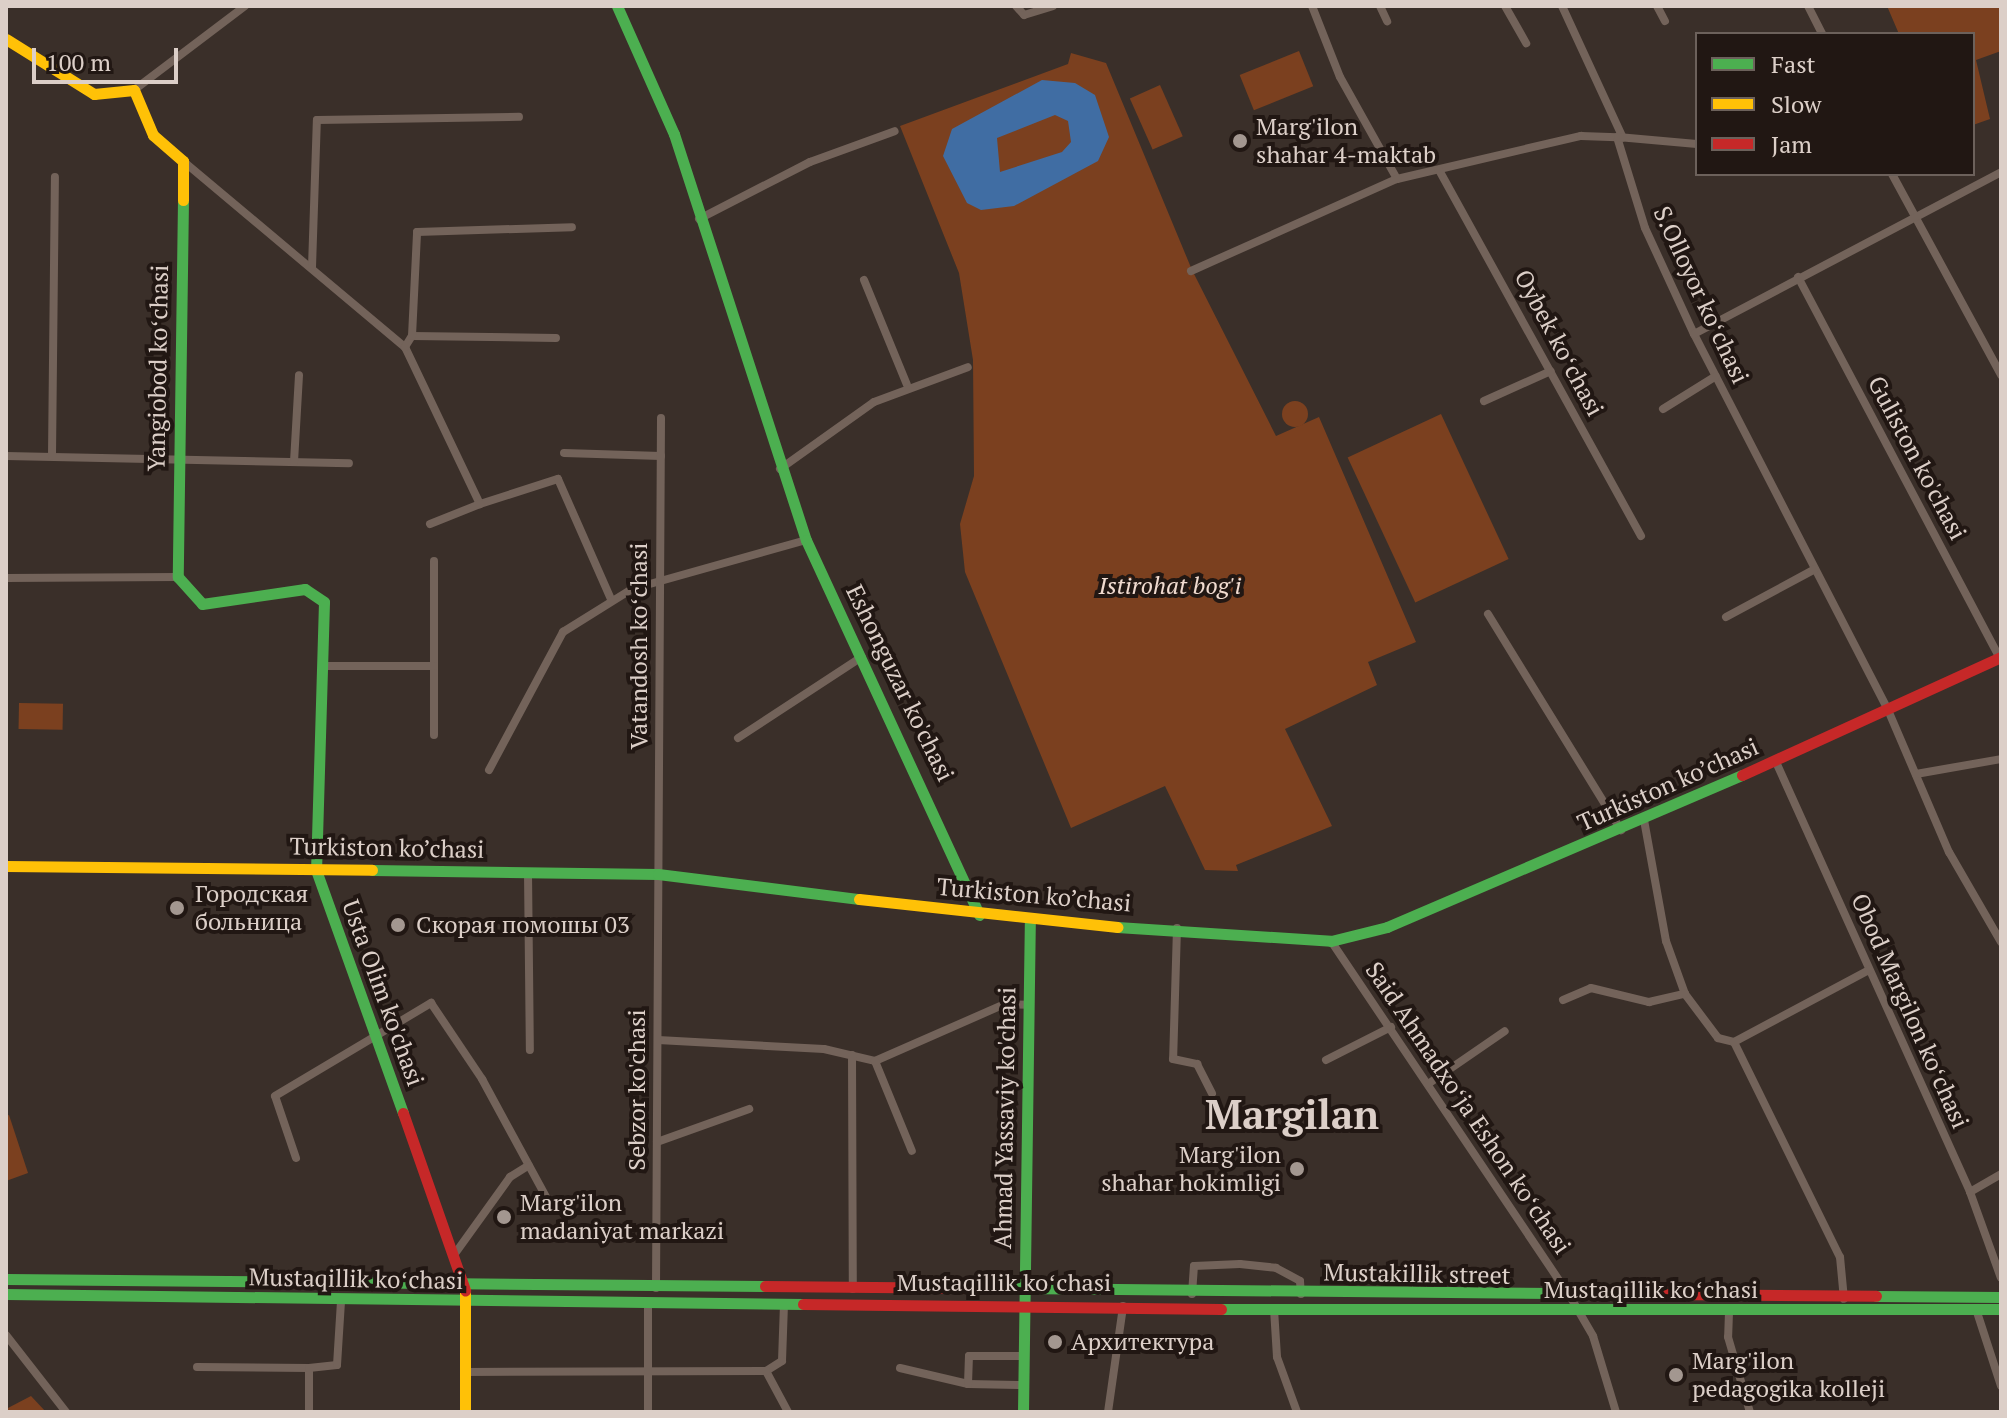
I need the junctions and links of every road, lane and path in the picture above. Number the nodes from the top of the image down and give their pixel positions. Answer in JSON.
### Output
{"nodes":[{"id":1,"x":245,"y":6,"type":"edge"},
{"id":2,"x":617,"y":6,"type":"edge"},
{"id":3,"x":1016,"y":6,"type":"edge"},
{"id":4,"x":1053,"y":6,"type":"edge"},
{"id":5,"x":1312,"y":6,"type":"edge"},
{"id":6,"x":1380,"y":6,"type":"edge"},
{"id":7,"x":1505,"y":6,"type":"edge"},
{"id":8,"x":1562,"y":6,"type":"edge"},
{"id":9,"x":1657,"y":6,"type":"edge"},
{"id":10,"x":1808,"y":6,"type":"edge"},
{"id":11,"x":1387,"y":21,"type":"dead end"},
{"id":12,"x":1665,"y":21,"type":"dead end"},
{"id":13,"x":1821,"y":32,"type":"edge"},
{"id":14,"x":6,"y":39,"type":"edge"},
{"id":15,"x":1526,"y":43,"type":"dead end"},
{"id":16,"x":134,"y":90,"type":"junction"},
{"id":17,"x":519,"y":117,"type":"dead end"},
{"id":18,"x":895,"y":131,"type":"dead end"},
{"id":19,"x":1620,"y":138,"type":"junction"},
{"id":20,"x":1695,"y":144,"type":"edge"},
{"id":21,"x":183,"y":161,"type":"junction"},
{"id":22,"x":1439,"y":170,"type":"junction"},
{"id":23,"x":2001,"y":172,"type":"edge"},
{"id":24,"x":1893,"y":176,"type":"edge"},
{"id":25,"x":55,"y":177,"type":"dead end"},
{"id":26,"x":1397,"y":179,"type":"junction"},
{"id":27,"x":1914,"y":214,"type":"junction"},
{"id":28,"x":698,"y":219,"type":"junction"},
{"id":29,"x":572,"y":227,"type":"dead end"},
{"id":30,"x":312,"y":267,"type":"junction"},
{"id":31,"x":1191,"y":271,"type":"dead end"},
{"id":32,"x":1798,"y":277,"type":"junction"},
{"id":33,"x":864,"y":280,"type":"dead end"},
{"id":34,"x":1694,"y":334,"type":"junction"},
{"id":35,"x":412,"y":336,"type":"junction"},
{"id":36,"x":556,"y":338,"type":"dead end"},
{"id":37,"x":405,"y":347,"type":"junction"},
{"id":38,"x":968,"y":367,"type":"dead end"},
{"id":39,"x":1551,"y":371,"type":"junction"},
{"id":40,"x":299,"y":375,"type":"dead end"},
{"id":41,"x":2001,"y":375,"type":"edge"},
{"id":42,"x":1716,"y":376,"type":"junction"},
{"id":43,"x":907,"y":385,"type":"junction"},
{"id":44,"x":1484,"y":401,"type":"dead end"},
{"id":45,"x":1663,"y":409,"type":"dead end"},
{"id":46,"x":661,"y":418,"type":"dead end"},
{"id":47,"x":564,"y":453,"type":"dead end"},
{"id":48,"x":6,"y":456,"type":"edge"},
{"id":49,"x":52,"y":456,"type":"junction"},
{"id":50,"x":661,"y":456,"type":"junction"},
{"id":51,"x":178,"y":459,"type":"junction"},
{"id":52,"x":294,"y":462,"type":"junction"},
{"id":53,"x":349,"y":463,"type":"dead end"},
{"id":54,"x":780,"y":469,"type":"junction"},
{"id":55,"x":480,"y":504,"type":"junction"},
{"id":56,"x":430,"y":524,"type":"dead end"},
{"id":57,"x":1641,"y":536,"type":"dead end"},
{"id":58,"x":806,"y":540,"type":"junction"},
{"id":59,"x":434,"y":561,"type":"dead end"},
{"id":60,"x":1815,"y":569,"type":"junction"},
{"id":61,"x":178,"y":577,"type":"junction"},
{"id":62,"x":6,"y":578,"type":"edge"},
{"id":63,"x":660,"y":586,"type":"junction"},
{"id":64,"x":611,"y":599,"type":"junction"},
{"id":65,"x":1488,"y":614,"type":"dead end"},
{"id":66,"x":1726,"y":617,"type":"dead end"},
{"id":67,"x":863,"y":656,"type":"junction"},
{"id":68,"x":2000,"y":658,"type":"edge"},
{"id":69,"x":323,"y":666,"type":"junction"},
{"id":70,"x":434,"y":666,"type":"junction"},
{"id":71,"x":1888,"y":710,"type":"junction"},
{"id":72,"x":434,"y":735,"type":"dead end"},
{"id":73,"x":738,"y":738,"type":"dead end"},
{"id":74,"x":2001,"y":759,"type":"edge"},
{"id":75,"x":1776,"y":762,"type":"junction"},
{"id":76,"x":489,"y":770,"type":"dead end"},
{"id":77,"x":1916,"y":774,"type":"junction"},
{"id":78,"x":1644,"y":820,"type":"junction"},
{"id":79,"x":1621,"y":830,"type":"junction"},
{"id":80,"x":6,"y":866,"type":"edge"},
{"id":81,"x":316,"y":870,"type":"junction"},
{"id":82,"x":528,"y":872,"type":"junction"},
{"id":83,"x":658,"y":874,"type":"junction"},
{"id":84,"x":658,"y":892,"type":"joint"},
{"id":85,"x":979,"y":915,"type":"junction"},
{"id":86,"x":1030,"y":921,"type":"junction"},
{"id":87,"x":1177,"y":927,"type":"junction"},
{"id":88,"x":1331,"y":941,"type":"junction"},
{"id":89,"x":2001,"y":942,"type":"edge"},
{"id":90,"x":1869,"y":970,"type":"junction"},
{"id":91,"x":1685,"y":994,"type":"junction"},
{"id":92,"x":1563,"y":1000,"type":"dead end"},
{"id":93,"x":1029,"y":1005,"type":"junction"},
{"id":94,"x":1391,"y":1027,"type":"junction"},
{"id":95,"x":1505,"y":1031,"type":"dead end"},
{"id":96,"x":375,"y":1035,"type":"junction"},
{"id":97,"x":658,"y":1040,"type":"junction"},
{"id":98,"x":1734,"y":1042,"type":"junction"},
{"id":99,"x":530,"y":1050,"type":"dead end"},
{"id":100,"x":852,"y":1055,"type":"junction"},
{"id":101,"x":1326,"y":1060,"type":"dead end"},
{"id":102,"x":875,"y":1061,"type":"junction"},
{"id":103,"x":1428,"y":1084,"type":"junction"},
{"id":104,"x":1212,"y":1093,"type":"dead end"},
{"id":105,"x":749,"y":1109,"type":"dead end"},
{"id":106,"x":657,"y":1142,"type":"junction"},
{"id":107,"x":912,"y":1151,"type":"dead end"},
{"id":108,"x":296,"y":1158,"type":"dead end"},
{"id":109,"x":529,"y":1165,"type":"junction"},
{"id":110,"x":2001,"y":1174,"type":"edge"},
{"id":111,"x":1970,"y":1192,"type":"junction"},
{"id":112,"x":552,"y":1208,"type":"dead end"},
{"id":113,"x":454,"y":1255,"type":"junction"},
{"id":114,"x":2001,"y":1278,"type":"edge"},
{"id":115,"x":6,"y":1279,"type":"edge"},
{"id":116,"x":465,"y":1286,"type":"junction"},
{"id":117,"x":656,"y":1288,"type":"junction"},
{"id":118,"x":853,"y":1289,"type":"junction"},
{"id":119,"x":1025,"y":1290,"type":"junction"},
{"id":120,"x":6,"y":1294,"type":"edge"},
{"id":121,"x":1192,"y":1294,"type":"junction"},
{"id":122,"x":1301,"y":1295,"type":"junction"},
{"id":123,"x":2001,"y":1297,"type":"edge"},
{"id":124,"x":1571,"y":1298,"type":"junction"},
{"id":125,"x":1844,"y":1300,"type":"junction"},
{"id":126,"x":341,"y":1302,"type":"junction"},
{"id":127,"x":466,"y":1303,"type":"junction"},
{"id":128,"x":648,"y":1303,"type":"junction"},
{"id":129,"x":784,"y":1304,"type":"junction"},
{"id":130,"x":1024,"y":1305,"type":"junction"},
{"id":131,"x":1123,"y":1306,"type":"junction"},
{"id":132,"x":1274,"y":1308,"type":"junction"},
{"id":133,"x":1976,"y":1309,"type":"junction"},
{"id":134,"x":2001,"y":1309,"type":"edge"},
{"id":135,"x":1729,"y":1312,"type":"junction"},
{"id":136,"x":1580,"y":1314,"type":"junction"},
{"id":137,"x":6,"y":1335,"type":"edge"},
{"id":138,"x":1024,"y":1356,"type":"junction"},
{"id":139,"x":197,"y":1367,"type":"dead end"},
{"id":140,"x":309,"y":1368,"type":"junction"},
{"id":141,"x":900,"y":1368,"type":"dead end"},
{"id":142,"x":766,"y":1371,"type":"junction"},
{"id":143,"x":465,"y":1372,"type":"junction"},
{"id":144,"x":649,"y":1373,"type":"junction"},
{"id":145,"x":968,"y":1384,"type":"junction"},
{"id":146,"x":1023,"y":1385,"type":"junction"},
{"id":147,"x":2001,"y":1386,"type":"edge"},
{"id":148,"x":66,"y":1412,"type":"edge"},
{"id":149,"x":309,"y":1412,"type":"edge"},
{"id":150,"x":465,"y":1412,"type":"edge"},
{"id":151,"x":648,"y":1412,"type":"edge"},
{"id":152,"x":788,"y":1412,"type":"edge"},
{"id":153,"x":1023,"y":1412,"type":"edge"},
{"id":154,"x":1108,"y":1412,"type":"edge"},
{"id":155,"x":1297,"y":1412,"type":"edge"},
{"id":156,"x":1616,"y":1412,"type":"edge"},
{"id":157,"x":1750,"y":1412,"type":"edge"}],
"edges":[{"from":1,"to":16,"type":"street"},
{"from":2,"to":28,"type":"main road","name":"Eshonguzar ko'chasi"},
{"from":3,"to":4,"type":"street"},
{"from":5,"to":26,"type":"street"},
{"from":6,"to":11,"type":"street"},
{"from":7,"to":15,"type":"street"},
{"from":8,"to":19,"type":"street","name":"S.Olloyor koʻchasi"},
{"from":9,"to":12,"type":"street"},
{"from":10,"to":13,"type":"street"},
{"from":14,"to":16,"type":"main road"},
{"from":16,"to":21,"type":"main road"},
{"from":17,"to":30,"type":"street"},
{"from":18,"to":28,"type":"street"},
{"from":19,"to":20,"type":"street"},
{"from":19,"to":22,"type":"street"},
{"from":19,"to":34,"type":"street","name":"S.Olloyor koʻchasi"},
{"from":21,"to":30,"type":"street"},
{"from":21,"to":51,"type":"main road","name":"Yangiobod koʻchasi"},
{"from":22,"to":26,"type":"street"},
{"from":22,"to":39,"type":"street","name":"Oybek koʻchasi"},
{"from":23,"to":27,"type":"street"},
{"from":24,"to":27,"type":"street"},
{"from":25,"to":49,"type":"street"},
{"from":26,"to":31,"type":"street"},
{"from":27,"to":32,"type":"street"},
{"from":27,"to":41,"type":"street"},
{"from":28,"to":54,"type":"main road","name":"Eshonguzar ko'chasi"},
{"from":29,"to":35,"type":"street"},
{"from":30,"to":37,"type":"street"},
{"from":32,"to":34,"type":"street"},
{"from":32,"to":68,"type":"street","name":"Guliston ko'chasi"},
{"from":33,"to":43,"type":"street"},
{"from":34,"to":42,"type":"street","name":"S.Olloyor koʻchasi"},
{"from":35,"to":36,"type":"street"},
{"from":35,"to":37,"type":"street"},
{"from":37,"to":55,"type":"street"},
{"from":38,"to":43,"type":"street"},
{"from":39,"to":44,"type":"street"},
{"from":39,"to":57,"type":"street","name":"Oybek koʻchasi"},
{"from":40,"to":52,"type":"street"},
{"from":42,"to":45,"type":"street"},
{"from":42,"to":60,"type":"street","name":"S.Olloyor koʻchasi"},
{"from":43,"to":54,"type":"street"},
{"from":46,"to":50,"type":"street","name":"Vatandosh koʻchasi"},
{"from":47,"to":50,"type":"street"},
{"from":48,"to":49,"type":"street"},
{"from":49,"to":51,"type":"street"},
{"from":50,"to":63,"type":"street","name":"Vatandosh koʻchasi"},
{"from":51,"to":52,"type":"street"},
{"from":51,"to":61,"type":"main road","name":"Yangiobod koʻchasi"},
{"from":52,"to":53,"type":"street"},
{"from":54,"to":58,"type":"main road","name":"Eshonguzar ko'chasi"},
{"from":55,"to":56,"type":"street"},
{"from":55,"to":64,"type":"street"},
{"from":58,"to":63,"type":"street"},
{"from":58,"to":67,"type":"main road","name":"Eshonguzar ko'chasi"},
{"from":59,"to":70,"type":"street"},
{"from":60,"to":66,"type":"street"},
{"from":60,"to":71,"type":"street","name":"S.Olloyor koʻchasi"},
{"from":61,"to":62,"type":"street"},
{"from":61,"to":69,"type":"main road","name":"Usta Olim ko'chasi"},
{"from":63,"to":64,"type":"street"},
{"from":63,"to":83,"type":"street","name":"Vatandosh koʻchasi"},
{"from":64,"to":76,"type":"street"},
{"from":65,"to":79,"type":"street"},
{"from":67,"to":73,"type":"street"},
{"from":67,"to":85,"type":"main road","name":"Eshonguzar ko'chasi"},
{"from":68,"to":71,"type":"main road","name":"Turkiston ko’chasi"},
{"from":69,"to":70,"type":"street"},
{"from":69,"to":81,"type":"main road","name":"Usta Olim ko'chasi"},
{"from":70,"to":72,"type":"street"},
{"from":71,"to":75,"type":"main road","name":"Turkiston ko’chasi"},
{"from":71,"to":77,"type":"street","name":"S.Olloyor koʻchasi"},
{"from":74,"to":77,"type":"street"},
{"from":75,"to":78,"type":"main road","name":"Turkiston ko’chasi"},
{"from":75,"to":90,"type":"street","name":"Obod Margilon koʻchasi"},
{"from":77,"to":89,"type":"street","name":"S.Olloyor koʻchasi"},
{"from":78,"to":79,"type":"main road","name":"Turkiston ko’chasi"},
{"from":78,"to":91,"type":"street"},
{"from":79,"to":88,"type":"main road","name":"Turkiston ko’chasi"},
{"from":80,"to":81,"type":"main road","name":"Turkiston ko’chasi"},
{"from":81,"to":82,"type":"main road","name":"Turkiston ko’chasi"},
{"from":81,"to":96,"type":"main road","name":"Usta Olim ko'chasi"},
{"from":82,"to":83,"type":"main road","name":"Turkiston ko’chasi"},
{"from":82,"to":99,"type":"street"},
{"from":83,"to":84,"type":"street","name":"Vatandosh koʻchasi"},
{"from":83,"to":85,"type":"main road","name":"Turkiston ko’chasi"},
{"from":84,"to":97,"type":"street","name":"Sebzor ko'chasi"},
{"from":85,"to":86,"type":"main road","name":"Turkiston ko’chasi"},
{"from":86,"to":87,"type":"main road","name":"Turkiston ko’chasi"},
{"from":86,"to":93,"type":"main road","name":"Ahmad Yassaviy ko'chasi"},
{"from":87,"to":88,"type":"main road","name":"Turkiston ko’chasi"},
{"from":87,"to":104,"type":"street"},
{"from":88,"to":94,"type":"street","name":"Said Ahmadxoʻja Eshon koʻchasi"},
{"from":90,"to":98,"type":"street"},
{"from":90,"to":111,"type":"street","name":"Obod Margilon koʻchasi"},
{"from":91,"to":92,"type":"street"},
{"from":91,"to":98,"type":"street"},
{"from":93,"to":102,"type":"street"},
{"from":93,"to":119,"type":"main road","name":"Ahmad Yassaviy ko'chasi"},
{"from":94,"to":101,"type":"street"},
{"from":94,"to":103,"type":"street","name":"Said Ahmadxoʻja Eshon koʻchasi"},
{"from":95,"to":103,"type":"street"},
{"from":96,"to":108,"type":"street"},
{"from":96,"to":109,"type":"street"},
{"from":96,"to":113,"type":"main road","name":"Usta Olim ko'chasi"},
{"from":97,"to":100,"type":"street"},
{"from":97,"to":106,"type":"street","name":"Sebzor ko'chasi"},
{"from":98,"to":125,"type":"street"},
{"from":100,"to":102,"type":"street"},
{"from":100,"to":118,"type":"street"},
{"from":102,"to":107,"type":"street"},
{"from":103,"to":124,"type":"street","name":"Said Ahmadxoʻja Eshon koʻchasi"},
{"from":105,"to":106,"type":"street"},
{"from":106,"to":117,"type":"street","name":"Sebzor ko'chasi"},
{"from":109,"to":112,"type":"street"},
{"from":109,"to":113,"type":"street"},
{"from":110,"to":111,"type":"street"},
{"from":111,"to":114,"type":"street","name":"Obod Margilon koʻchasi"},
{"from":113,"to":116,"type":"main road","name":"Usta Olim ko'chasi"},
{"from":115,"to":116,"type":"main road"},
{"from":116,"to":117,"type":"main road","name":"Mustaqillik koʻchasi"},
{"from":116,"to":127,"type":"main road","name":"Usta Olim ko'chasi"},
{"from":117,"to":118,"type":"main road","name":"Mustaqillik koʻchasi"},
{"from":118,"to":119,"type":"main road","name":"Mustaqillik koʻchasi"},
{"from":119,"to":121,"type":"main road","name":"Mustakillik street"},
{"from":119,"to":130,"type":"main road","name":"Ahmad Yassaviy ko'chasi"},
{"from":120,"to":126,"type":"main road","name":"Mustaqillik koʻchasi"},
{"from":121,"to":122,"type":"main road","name":"Mustakillik street"},
{"from":121,"to":122,"type":"street"},
{"from":122,"to":124,"type":"main road","name":"Mustakillik street"},
{"from":123,"to":125,"type":"main road","name":"Mustakillik street"},
{"from":124,"to":125,"type":"main road","name":"Mustakillik street"},
{"from":124,"to":136,"type":"street","name":"Said Ahmadxoʻja Eshon koʻchasi"},
{"from":126,"to":127,"type":"main road","name":"Mustaqillik koʻchasi"},
{"from":126,"to":140,"type":"street"},
{"from":127,"to":128,"type":"main road","name":"Mustaqillik koʻchasi"},
{"from":127,"to":143,"type":"main road","name":"Usta Olim ko'chasi"},
{"from":128,"to":129,"type":"main road","name":"Mustaqillik koʻchasi"},
{"from":128,"to":144,"type":"street"},
{"from":129,"to":130,"type":"main road","name":"Mustaqillik koʻchasi"},
{"from":129,"to":142,"type":"street"},
{"from":130,"to":131,"type":"main road","name":"Mustaqillik koʻchasi"},
{"from":130,"to":138,"type":"main road","name":"Ahmad Yassaviy ko'chasi"},
{"from":131,"to":132,"type":"main road","name":"Mustaqillik koʻchasi"},
{"from":131,"to":154,"type":"street"},
{"from":132,"to":136,"type":"main road","name":"Mustaqillik koʻchasi"},
{"from":132,"to":155,"type":"street"},
{"from":133,"to":134,"type":"main road","name":"Mustaqillik koʻchasi"},
{"from":133,"to":135,"type":"main road","name":"Mustaqillik koʻchasi"},
{"from":133,"to":147,"type":"street"},
{"from":135,"to":136,"type":"main road","name":"Mustaqillik koʻchasi"},
{"from":135,"to":157,"type":"street"},
{"from":136,"to":156,"type":"street","name":"Said Ahmadxoʻja Eshon koʻchasi"},
{"from":137,"to":148,"type":"street"},
{"from":138,"to":145,"type":"street"},
{"from":138,"to":146,"type":"main road","name":"Ahmad Yassaviy ko'chasi"},
{"from":139,"to":140,"type":"street"},
{"from":140,"to":149,"type":"street"},
{"from":141,"to":145,"type":"street"},
{"from":142,"to":144,"type":"street"},
{"from":142,"to":152,"type":"street"},
{"from":143,"to":144,"type":"street"},
{"from":143,"to":150,"type":"main road","name":"Usta Olim ko'chasi"},
{"from":144,"to":151,"type":"street"},
{"from":145,"to":146,"type":"street"},
{"from":146,"to":153,"type":"main road","name":"Ahmad Yassaviy ko'chasi"}]}
